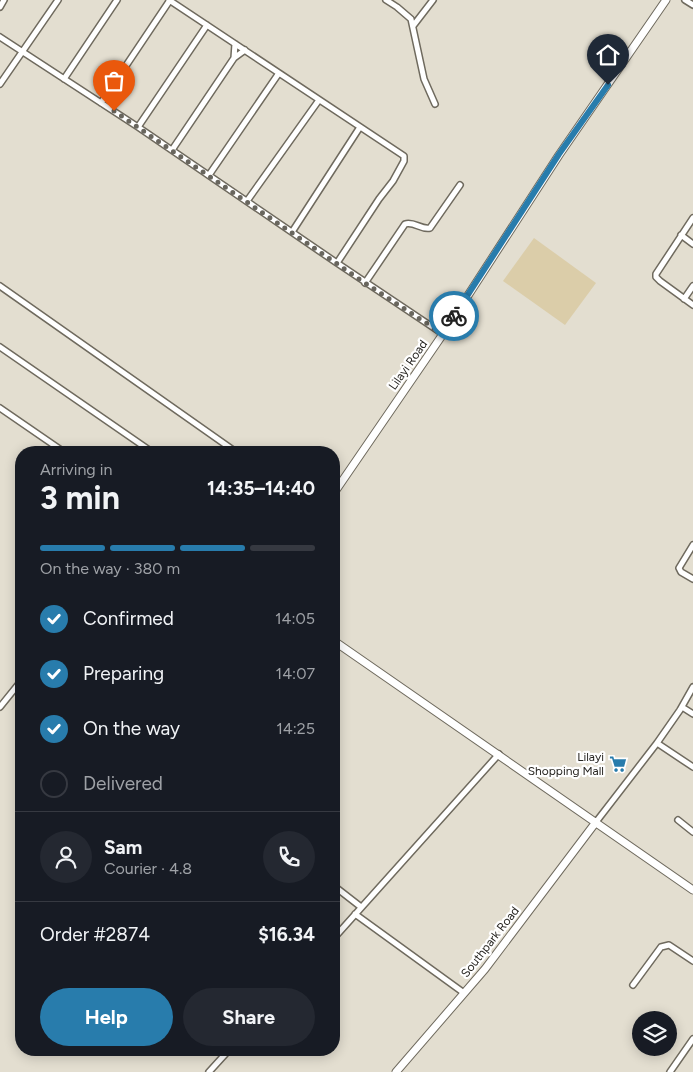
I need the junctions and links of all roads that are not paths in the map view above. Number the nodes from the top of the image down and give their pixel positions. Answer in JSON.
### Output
{"nodes":[{"id":1,"x":4,"y":0,"type":"edge"},
{"id":2,"x":58,"y":0,"type":"edge"},
{"id":3,"x":117,"y":0,"type":"edge"},
{"id":4,"x":170,"y":0,"type":"edge"},
{"id":5,"x":386,"y":0,"type":"edge"},
{"id":6,"x":433,"y":0,"type":"edge"},
{"id":7,"x":666,"y":0,"type":"edge"},
{"id":8,"x":686,"y":0,"type":"edge"},
{"id":9,"x":693,"y":5,"type":"edge"},
{"id":10,"x":0,"y":6,"type":"edge"},
{"id":11,"x":207,"y":25,"type":"junction"},
{"id":12,"x":413,"y":26,"type":"junction"},
{"id":13,"x":0,"y":37,"type":"edge"},
{"id":14,"x":235,"y":44,"type":"junction"},
{"id":15,"x":245,"y":50,"type":"junction"},
{"id":16,"x":23,"y":52,"type":"junction"},
{"id":17,"x":234,"y":58,"type":"junction"},
{"id":18,"x":280,"y":73,"type":"junction"},
{"id":19,"x":64,"y":79,"type":"junction"},
{"id":20,"x":0,"y":84,"type":"edge"},
{"id":21,"x":319,"y":100,"type":"junction"},
{"id":22,"x":101,"y":103,"type":"junction"},
{"id":23,"x":435,"y":104,"type":"dead end"},
{"id":24,"x":138,"y":128,"type":"junction"},
{"id":25,"x":360,"y":128,"type":"junction"},
{"id":26,"x":172,"y":150,"type":"junction"},
{"id":27,"x":208,"y":175,"type":"junction"},
{"id":28,"x":460,"y":185,"type":"dead end"},
{"id":29,"x":248,"y":201,"type":"junction"},
{"id":30,"x":693,"y":218,"type":"edge"},
{"id":31,"x":292,"y":232,"type":"junction"},
{"id":32,"x":681,"y":235,"type":"junction"},
{"id":33,"x":693,"y":244,"type":"edge"},
{"id":34,"x":337,"y":263,"type":"junction"},
{"id":35,"x":365,"y":283,"type":"junction"},
{"id":36,"x":0,"y":286,"type":"edge"},
{"id":37,"x":693,"y":286,"type":"edge"},
{"id":38,"x":684,"y":299,"type":"junction"},
{"id":39,"x":693,"y":305,"type":"edge"},
{"id":40,"x":443,"y":334,"type":"junction"},
{"id":41,"x":0,"y":347,"type":"edge"},
{"id":42,"x":0,"y":408,"type":"edge"},
{"id":43,"x":55,"y":446,"type":"edge"},
{"id":44,"x":143,"y":446,"type":"edge"},
{"id":45,"x":227,"y":446,"type":"edge"},
{"id":46,"x":340,"y":484,"type":"edge"},
{"id":47,"x":693,"y":545,"type":"edge"},
{"id":48,"x":693,"y":579,"type":"edge"},
{"id":49,"x":340,"y":645,"type":"edge"},
{"id":50,"x":15,"y":688,"type":"edge"},
{"id":51,"x":693,"y":688,"type":"edge"},
{"id":52,"x":0,"y":707,"type":"edge"},
{"id":53,"x":682,"y":707,"type":"junction"},
{"id":54,"x":693,"y":714,"type":"edge"},
{"id":55,"x":657,"y":743,"type":"junction"},
{"id":56,"x":499,"y":754,"type":"junction"},
{"id":57,"x":693,"y":767,"type":"edge"},
{"id":58,"x":678,"y":820,"type":"dead end"},
{"id":59,"x":596,"y":822,"type":"junction"},
{"id":60,"x":693,"y":832,"type":"edge"},
{"id":61,"x":693,"y":890,"type":"edge"},
{"id":62,"x":340,"y":891,"type":"edge"},
{"id":63,"x":361,"y":908,"type":"junction"},
{"id":64,"x":355,"y":914,"type":"junction"},
{"id":65,"x":340,"y":931,"type":"edge"},
{"id":66,"x":693,"y":960,"type":"edge"},
{"id":67,"x":633,"y":984,"type":"dead end"},
{"id":68,"x":464,"y":993,"type":"junction"},
{"id":69,"x":693,"y":1039,"type":"edge"},
{"id":70,"x":224,"y":1056,"type":"edge"},
{"id":71,"x":209,"y":1072,"type":"edge"},
{"id":72,"x":396,"y":1072,"type":"edge"},
{"id":73,"x":670,"y":1072,"type":"edge"}],
"edges":[{"from":1,"to":10,"type":"street"},
{"from":2,"to":16,"type":"street"},
{"from":3,"to":19,"type":"street"},
{"from":4,"to":11,"type":"street"},
{"from":4,"to":22,"type":"street"},
{"from":5,"to":12,"type":"street"},
{"from":6,"to":12,"type":"street"},
{"from":7,"to":40,"type":"street","name":"Lilayi Road"},
{"from":8,"to":9,"type":"street"},
{"from":11,"to":14,"type":"street"},
{"from":11,"to":24,"type":"street"},
{"from":12,"to":23,"type":"street"},
{"from":13,"to":16,"type":"street"},
{"from":14,"to":15,"type":"street"},
{"from":14,"to":17,"type":"street"},
{"from":15,"to":17,"type":"street"},
{"from":15,"to":18,"type":"street"},
{"from":16,"to":19,"type":"street"},
{"from":16,"to":20,"type":"street"},
{"from":17,"to":26,"type":"street"},
{"from":18,"to":21,"type":"street"},
{"from":18,"to":27,"type":"street"},
{"from":19,"to":22,"type":"street"},
{"from":21,"to":25,"type":"street"},
{"from":21,"to":29,"type":"street"},
{"from":22,"to":24,"type":"street"},
{"from":24,"to":26,"type":"street"},
{"from":25,"to":31,"type":"street"},
{"from":25,"to":34,"type":"street"},
{"from":26,"to":27,"type":"street"},
{"from":27,"to":29,"type":"street"},
{"from":28,"to":35,"type":"street"},
{"from":29,"to":31,"type":"street"},
{"from":30,"to":32,"type":"street"},
{"from":31,"to":34,"type":"street"},
{"from":32,"to":33,"type":"street"},
{"from":32,"to":38,"type":"street"},
{"from":34,"to":35,"type":"street"},
{"from":35,"to":40,"type":"street"},
{"from":36,"to":45,"type":"street"},
{"from":37,"to":38,"type":"street"},
{"from":38,"to":39,"type":"street"},
{"from":40,"to":46,"type":"street","name":"Lilayi Road"},
{"from":41,"to":44,"type":"street"},
{"from":42,"to":43,"type":"street"},
{"from":47,"to":48,"type":"street"},
{"from":49,"to":56,"type":"street"},
{"from":50,"to":52,"type":"street"},
{"from":51,"to":53,"type":"street"},
{"from":53,"to":54,"type":"street"},
{"from":53,"to":55,"type":"street"},
{"from":55,"to":57,"type":"street"},
{"from":55,"to":59,"type":"street"},
{"from":56,"to":59,"type":"street"},
{"from":56,"to":63,"type":"street"},
{"from":58,"to":60,"type":"street"},
{"from":59,"to":61,"type":"street"},
{"from":59,"to":68,"type":"street","name":"Southpark Road"},
{"from":62,"to":63,"type":"street"},
{"from":63,"to":64,"type":"street"},
{"from":64,"to":65,"type":"street"},
{"from":64,"to":68,"type":"street"},
{"from":66,"to":67,"type":"street"},
{"from":68,"to":72,"type":"street","name":"Southpark Road"},
{"from":69,"to":73,"type":"street"},
{"from":70,"to":71,"type":"street"}]}
